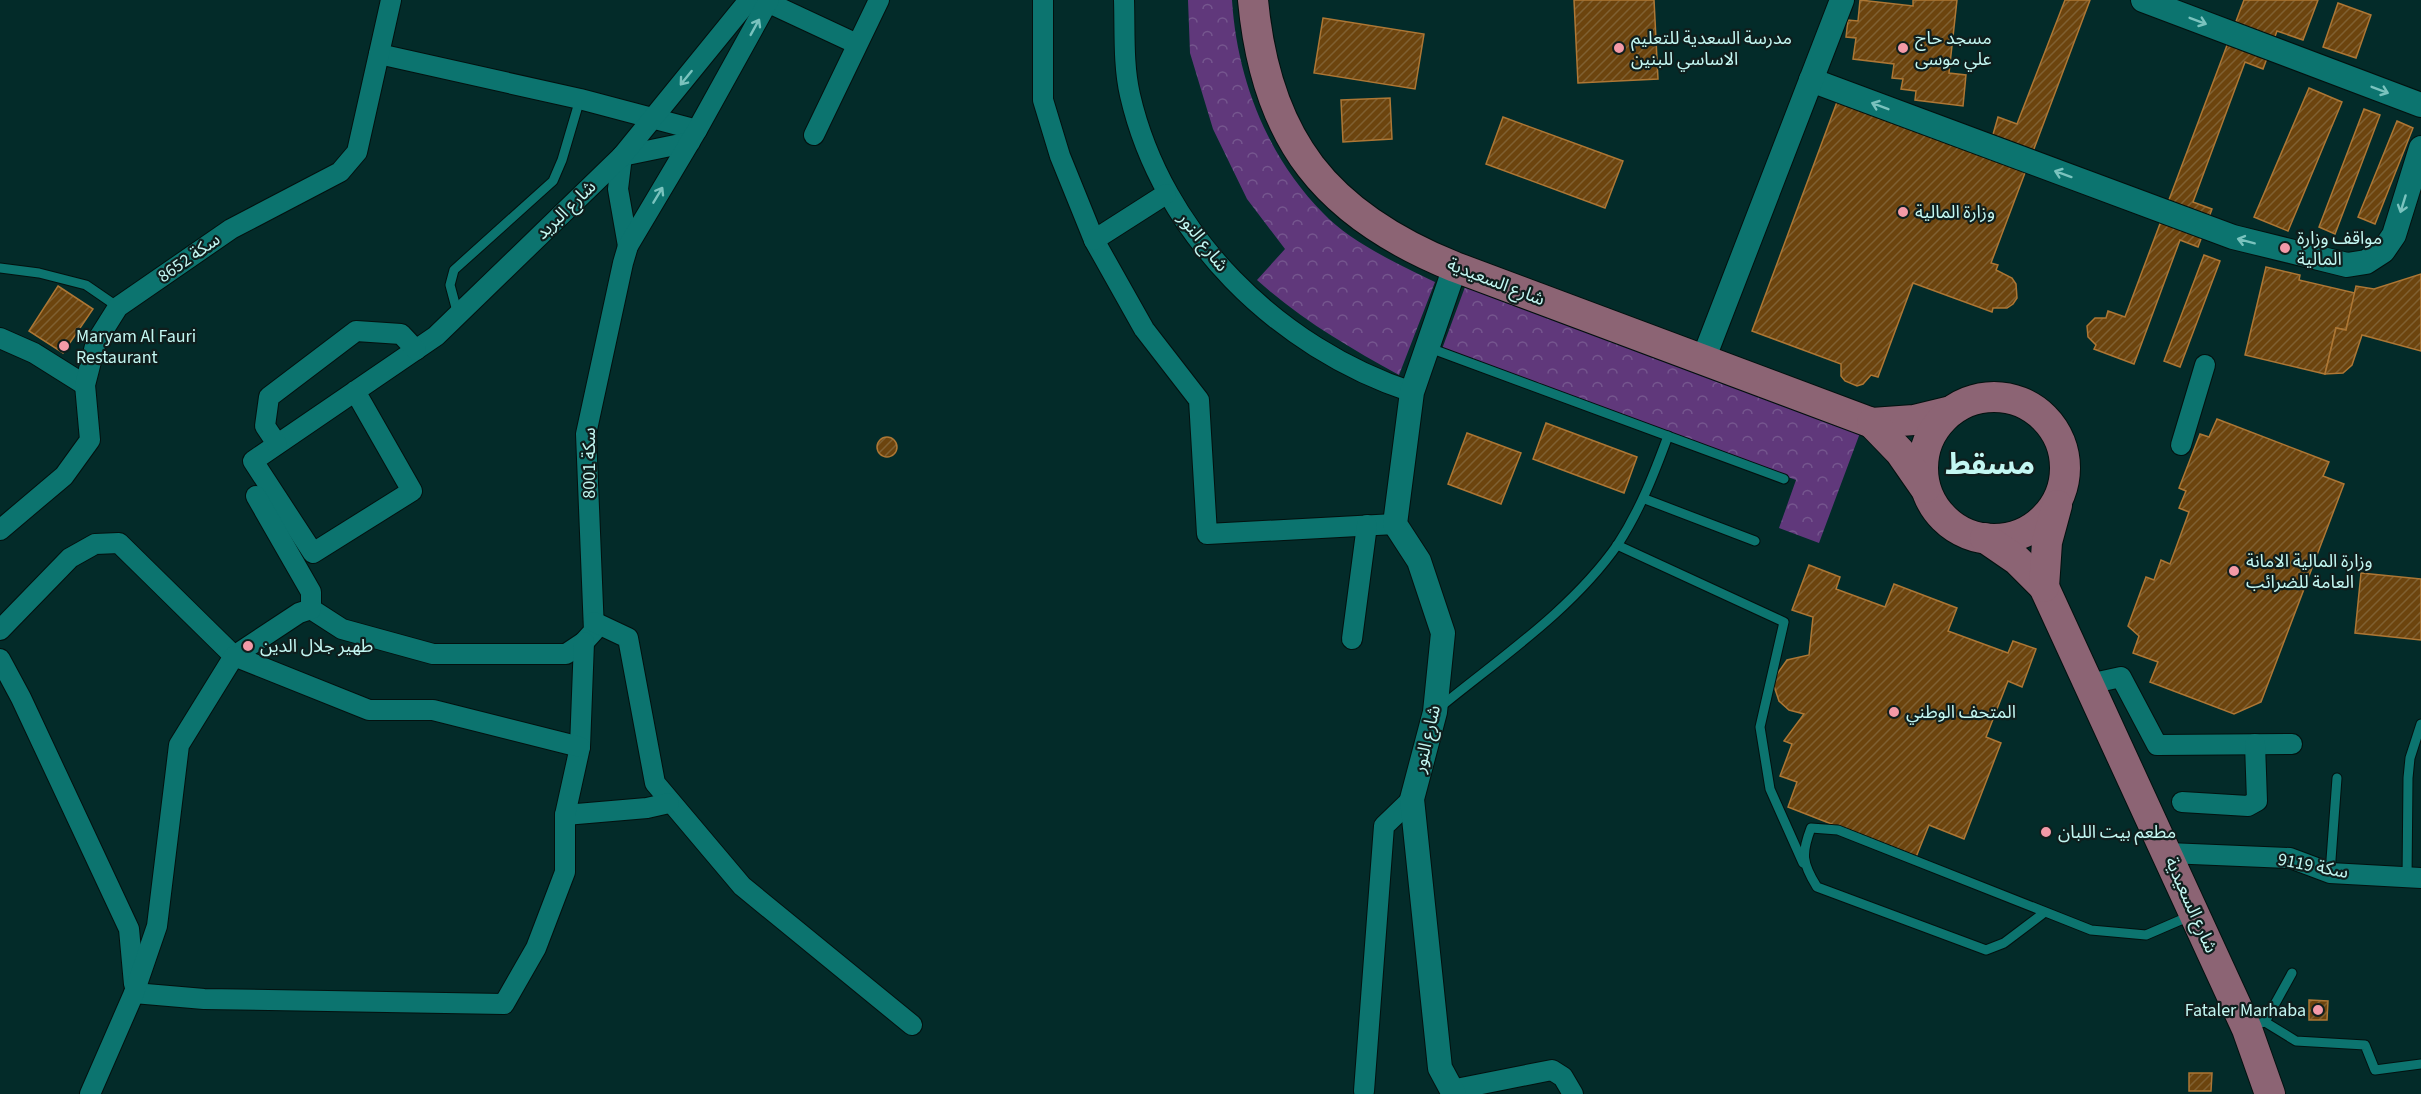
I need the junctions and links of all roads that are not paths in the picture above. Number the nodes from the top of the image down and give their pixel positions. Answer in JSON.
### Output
{"nodes":[{"id":1,"x":391,"y":0,"type":"edge"},
{"id":2,"x":749,"y":0,"type":"edge"},
{"id":3,"x":879,"y":0,"type":"edge"},
{"id":4,"x":1043,"y":0,"type":"edge"},
{"id":5,"x":1124,"y":0,"type":"edge"},
{"id":6,"x":1253,"y":0,"type":"edge"},
{"id":7,"x":1842,"y":0,"type":"edge"},
{"id":8,"x":2143,"y":0,"type":"edge"},
{"id":9,"x":769,"y":2,"type":"edge"},
{"id":10,"x":857,"y":44,"type":"junction"},
{"id":11,"x":379,"y":54,"type":"junction"},
{"id":12,"x":1811,"y":80,"type":"junction"},
{"id":13,"x":580,"y":99,"type":"junction"},
{"id":14,"x":2421,"y":105,"type":"edge"},
{"id":15,"x":654,"y":119,"type":"junction"},
{"id":16,"x":814,"y":135,"type":"dead end"},
{"id":17,"x":693,"y":136,"type":"junction"},
{"id":18,"x":2421,"y":148,"type":"edge"},
{"id":19,"x":622,"y":156,"type":"junction"},
{"id":20,"x":1166,"y":194,"type":"junction"},
{"id":21,"x":1094,"y":240,"type":"junction"},
{"id":22,"x":628,"y":246,"type":"junction"},
{"id":23,"x":1455,"y":267,"type":"junction"},
{"id":24,"x":0,"y":268,"type":"edge"},
{"id":25,"x":118,"y":307,"type":"junction"},
{"id":26,"x":458,"y":315,"type":"junction"},
{"id":27,"x":0,"y":338,"type":"edge"},
{"id":28,"x":1428,"y":347,"type":"junction"},
{"id":29,"x":416,"y":350,"type":"junction"},
{"id":30,"x":1703,"y":360,"type":"junction"},
{"id":31,"x":2205,"y":365,"type":"dead end"},
{"id":32,"x":85,"y":385,"type":"junction"},
{"id":33,"x":355,"y":391,"type":"junction"},
{"id":34,"x":1412,"y":392,"type":"junction"},
{"id":35,"x":1951,"y":411,"type":"junction"},
{"id":36,"x":1872,"y":423,"type":"junction"},
{"id":37,"x":1668,"y":436,"type":"junction"},
{"id":38,"x":277,"y":444,"type":"junction"},
{"id":39,"x":2181,"y":445,"type":"dead end"},
{"id":40,"x":1784,"y":479,"type":"dead end"},
{"id":41,"x":1925,"y":489,"type":"junction"},
{"id":42,"x":2061,"y":492,"type":"junction"},
{"id":43,"x":256,"y":496,"type":"dead end"},
{"id":44,"x":1645,"y":499,"type":"junction"},
{"id":45,"x":1395,"y":524,"type":"junction"},
{"id":46,"x":1367,"y":525,"type":"junction"},
{"id":47,"x":0,"y":530,"type":"edge"},
{"id":48,"x":1985,"y":538,"type":"junction"},
{"id":49,"x":1755,"y":541,"type":"dead end"},
{"id":50,"x":1617,"y":545,"type":"junction"},
{"id":51,"x":2044,"y":587,"type":"junction"},
{"id":52,"x":311,"y":609,"type":"junction"},
{"id":53,"x":594,"y":622,"type":"junction"},
{"id":54,"x":0,"y":630,"type":"edge"},
{"id":55,"x":1352,"y":639,"type":"dead end"},
{"id":56,"x":584,"y":642,"type":"junction"},
{"id":57,"x":234,"y":656,"type":"junction"},
{"id":58,"x":0,"y":659,"type":"edge"},
{"id":59,"x":2089,"y":684,"type":"junction"},
{"id":60,"x":1435,"y":712,"type":"junction"},
{"id":61,"x":2421,"y":724,"type":"edge"},
{"id":62,"x":2255,"y":744,"type":"junction"},
{"id":63,"x":2292,"y":744,"type":"dead end"},
{"id":64,"x":580,"y":747,"type":"junction"},
{"id":65,"x":2337,"y":778,"type":"dead end"},
{"id":66,"x":1413,"y":799,"type":"junction"},
{"id":67,"x":669,"y":802,"type":"junction"},
{"id":68,"x":2182,"y":802,"type":"dead end"},
{"id":69,"x":565,"y":815,"type":"junction"},
{"id":70,"x":2168,"y":854,"type":"junction"},
{"id":71,"x":1805,"y":868,"type":"junction"},
{"id":72,"x":2330,"y":873,"type":"junction"},
{"id":73,"x":2414,"y":878,"type":"edge"},
{"id":74,"x":2045,"y":912,"type":"junction"},
{"id":75,"x":2195,"y":914,"type":"junction"},
{"id":76,"x":2292,"y":973,"type":"dead end"},
{"id":77,"x":134,"y":993,"type":"junction"},
{"id":78,"x":912,"y":1025,"type":"dead end"},
{"id":79,"x":2256,"y":1025,"type":"junction"},
{"id":80,"x":2421,"y":1064,"type":"edge"},
{"id":81,"x":1364,"y":1091,"type":"dead end"},
{"id":82,"x":1452,"y":1092,"type":"edge"},
{"id":83,"x":90,"y":1094,"type":"edge"},
{"id":84,"x":1573,"y":1094,"type":"edge"},
{"id":85,"x":2270,"y":1094,"type":"edge"}],
"edges":[{"from":1,"to":11,"type":"street","name":"سكة 8652"},
{"from":2,"to":15,"type":"street","name":"شارع البريد","one_way":true},
{"from":3,"to":10,"type":"street"},
{"from":4,"to":21,"type":"street"},
{"from":5,"to":20,"type":"street","name":"شارع النور"},
{"from":6,"to":23,"type":"main road","name":"شارع السعيدية"},
{"from":7,"to":12,"type":"street"},
{"from":8,"to":14,"type":"street","one_way":true},
{"from":9,"to":10,"type":"street"},
{"from":17,"to":9,"type":"street","name":"سكة 8001","one_way":true},
{"from":10,"to":16,"type":"street"},
{"from":11,"to":13,"type":"street"},
{"from":11,"to":25,"type":"street","name":"سكة 8652"},
{"from":18,"to":12,"type":"street","one_way":true},
{"from":12,"to":30,"type":"street"},
{"from":13,"to":15,"type":"street"},
{"from":13,"to":26,"type":"lane"},
{"from":15,"to":17,"type":"street"},
{"from":15,"to":19,"type":"street","name":"شارع البريد"},
{"from":17,"to":19,"type":"street"},
{"from":22,"to":17,"type":"street","name":"سكة 8001","one_way":true},
{"from":19,"to":22,"type":"street"},
{"from":19,"to":26,"type":"street","name":"شارع البريد"},
{"from":20,"to":21,"type":"street"},
{"from":20,"to":34,"type":"street","name":"شارع النور"},
{"from":21,"to":46,"type":"street"},
{"from":22,"to":53,"type":"street","name":"سكة 8001"},
{"from":23,"to":28,"type":"street"},
{"from":23,"to":30,"type":"main road","name":"شارع السعيدية"},
{"from":24,"to":25,"type":"lane"},
{"from":25,"to":32,"type":"street","name":"سكة 8652"},
{"from":26,"to":29,"type":"street","name":"شارع البريد"},
{"from":27,"to":32,"type":"street"},
{"from":28,"to":34,"type":"street"},
{"from":28,"to":37,"type":"lane"},
{"from":29,"to":33,"type":"street","name":"شارع البريد"},
{"from":29,"to":38,"type":"street"},
{"from":30,"to":36,"type":"main road","name":"شارع السعيدية"},
{"from":31,"to":39,"type":"street"},
{"from":32,"to":47,"type":"street","name":"سكة 8652"},
{"from":33,"to":38,"type":"street","name":"شارع البريد"},
{"from":33,"to":38,"type":"street","name":"شارع البريد"},
{"from":34,"to":45,"type":"street"},
{"from":35,"to":36,"type":"main road","name":"شارع السعيدية"},
{"from":35,"to":41,"type":"main road"},
{"from":35,"to":42,"type":"main road"},
{"from":36,"to":41,"type":"main road","name":"شارع السعيدية"},
{"from":37,"to":40,"type":"lane"},
{"from":37,"to":44,"type":"lane"},
{"from":41,"to":48,"type":"main road"},
{"from":42,"to":48,"type":"main road"},
{"from":42,"to":51,"type":"main road","name":"شارع السعيدية"},
{"from":43,"to":52,"type":"street"},
{"from":44,"to":49,"type":"lane"},
{"from":44,"to":50,"type":"lane"},
{"from":45,"to":46,"type":"street"},
{"from":45,"to":60,"type":"street","name":"شارع النور"},
{"from":46,"to":55,"type":"street"},
{"from":48,"to":51,"type":"main road","name":"شارع السعيدية"},
{"from":50,"to":60,"type":"lane"},
{"from":50,"to":71,"type":"lane"},
{"from":51,"to":59,"type":"main road","name":"شارع السعيدية"},
{"from":52,"to":56,"type":"street"},
{"from":52,"to":57,"type":"street"},
{"from":53,"to":56,"type":"street","name":"سكة 8001"},
{"from":53,"to":67,"type":"street"},
{"from":54,"to":57,"type":"street"},
{"from":56,"to":64,"type":"street"},
{"from":57,"to":64,"type":"street"},
{"from":57,"to":77,"type":"street"},
{"from":58,"to":77,"type":"street"},
{"from":59,"to":62,"type":"street"},
{"from":59,"to":70,"type":"main road","name":"شارع السعيدية"},
{"from":60,"to":66,"type":"street","name":"شارع النور"},
{"from":61,"to":73,"type":"lane"},
{"from":62,"to":63,"type":"street"},
{"from":62,"to":68,"type":"street"},
{"from":64,"to":69,"type":"street"},
{"from":65,"to":72,"type":"lane"},
{"from":66,"to":81,"type":"street"},
{"from":66,"to":82,"type":"street","name":"شارع النور"},
{"from":67,"to":69,"type":"street"},
{"from":67,"to":78,"type":"street"},
{"from":69,"to":77,"type":"street"},
{"from":70,"to":72,"type":"street","name":"سكة 9119"},
{"from":70,"to":75,"type":"main road","name":"شارع السعيدية"},
{"from":71,"to":74,"type":"lane"},
{"from":71,"to":74,"type":"lane"},
{"from":72,"to":73,"type":"street","name":"سكة 9119"},
{"from":74,"to":75,"type":"lane"},
{"from":75,"to":79,"type":"main road","name":"شارع السعيدية"},
{"from":76,"to":79,"type":"lane"},
{"from":77,"to":83,"type":"street"},
{"from":79,"to":80,"type":"lane"},
{"from":79,"to":85,"type":"main road","name":"شارع السعيدية"},
{"from":82,"to":84,"type":"street"}]}
